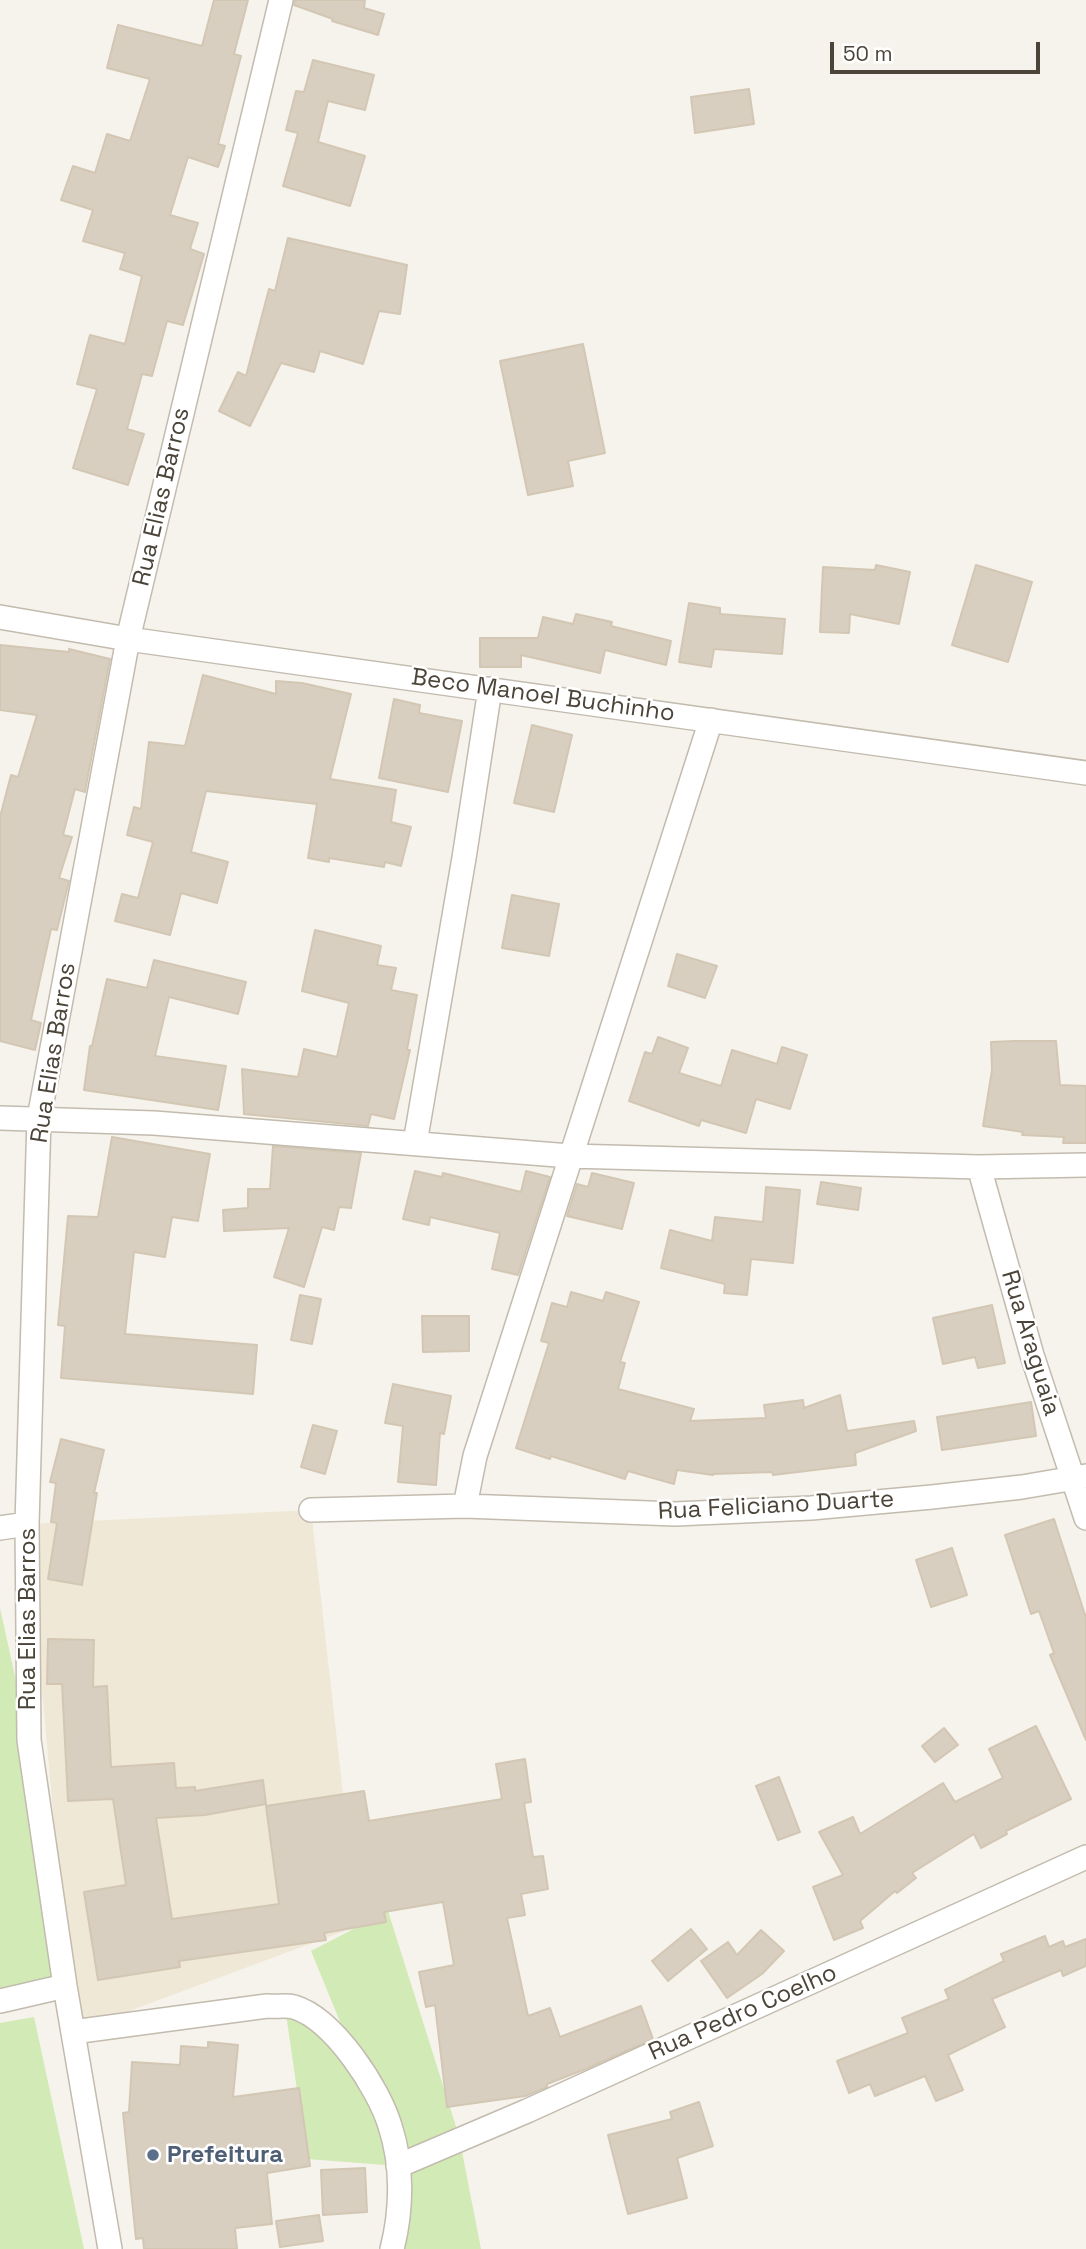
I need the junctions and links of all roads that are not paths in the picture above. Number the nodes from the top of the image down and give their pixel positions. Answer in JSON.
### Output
{"nodes":[{"id":1,"x":281,"y":0,"type":"edge"},
{"id":2,"x":0,"y":617,"type":"edge"},
{"id":3,"x":128,"y":639,"type":"junction"},
{"id":4,"x":490,"y":689,"type":"junction"},
{"id":5,"x":711,"y":720,"type":"junction"},
{"id":6,"x":1086,"y":773,"type":"edge"},
{"id":7,"x":0,"y":1118,"type":"edge"},
{"id":8,"x":39,"y":1118,"type":"junction"},
{"id":9,"x":415,"y":1143,"type":"junction"},
{"id":10,"x":570,"y":1156,"type":"junction"},
{"id":11,"x":1086,"y":1165,"type":"edge"},
{"id":12,"x":979,"y":1167,"type":"junction"},
{"id":13,"x":1080,"y":1478,"type":"edge"},
{"id":14,"x":465,"y":1506,"type":"junction"},
{"id":15,"x":311,"y":1510,"type":"dead end"},
{"id":16,"x":1086,"y":1518,"type":"edge"},
{"id":17,"x":27,"y":1524,"type":"junction"},
{"id":18,"x":0,"y":1528,"type":"edge"},
{"id":19,"x":1086,"y":1857,"type":"edge"},
{"id":20,"x":65,"y":1986,"type":"junction"},
{"id":21,"x":0,"y":2001,"type":"edge"},
{"id":22,"x":73,"y":2032,"type":"junction"},
{"id":23,"x":398,"y":2166,"type":"junction"},
{"id":24,"x":110,"y":2249,"type":"edge"},
{"id":25,"x":392,"y":2249,"type":"edge"}],
"edges":[{"from":1,"to":3,"type":"street","name":"Rua Elias Barros"},
{"from":2,"to":3,"type":"street","name":"Beco Manoel Buchinho"},
{"from":3,"to":4,"type":"street","name":"Beco Manoel Buchinho"},
{"from":3,"to":8,"type":"street","name":"Rua Elias Barros"},
{"from":4,"to":5,"type":"street","name":"Beco Manoel Buchinho"},
{"from":4,"to":9,"type":"street"},
{"from":5,"to":6,"type":"street","name":"Beco Manoel Buchinho"},
{"from":5,"to":10,"type":"street"},
{"from":7,"to":8,"type":"street"},
{"from":8,"to":9,"type":"street"},
{"from":8,"to":17,"type":"street","name":"Rua Elias Barros"},
{"from":9,"to":10,"type":"street"},
{"from":10,"to":12,"type":"street"},
{"from":10,"to":14,"type":"street"},
{"from":11,"to":12,"type":"street"},
{"from":12,"to":13,"type":"street","name":"Rua Araguaia"},
{"from":13,"to":14,"type":"street","name":"Rua Feliciano Duarte"},
{"from":13,"to":16,"type":"street","name":"Rua Araguaia"},
{"from":14,"to":15,"type":"street","name":"Rua Feliciano Duarte"},
{"from":17,"to":18,"type":"street"},
{"from":17,"to":20,"type":"street","name":"Rua Elias Barros"},
{"from":19,"to":23,"type":"street","name":"Rua Pedro Coelho"},
{"from":20,"to":21,"type":"street"},
{"from":20,"to":22,"type":"street","name":"Rua Elias Barros"},
{"from":22,"to":23,"type":"street"},
{"from":22,"to":24,"type":"street","name":"Rua Elias Barros"},
{"from":23,"to":25,"type":"street"}]}
